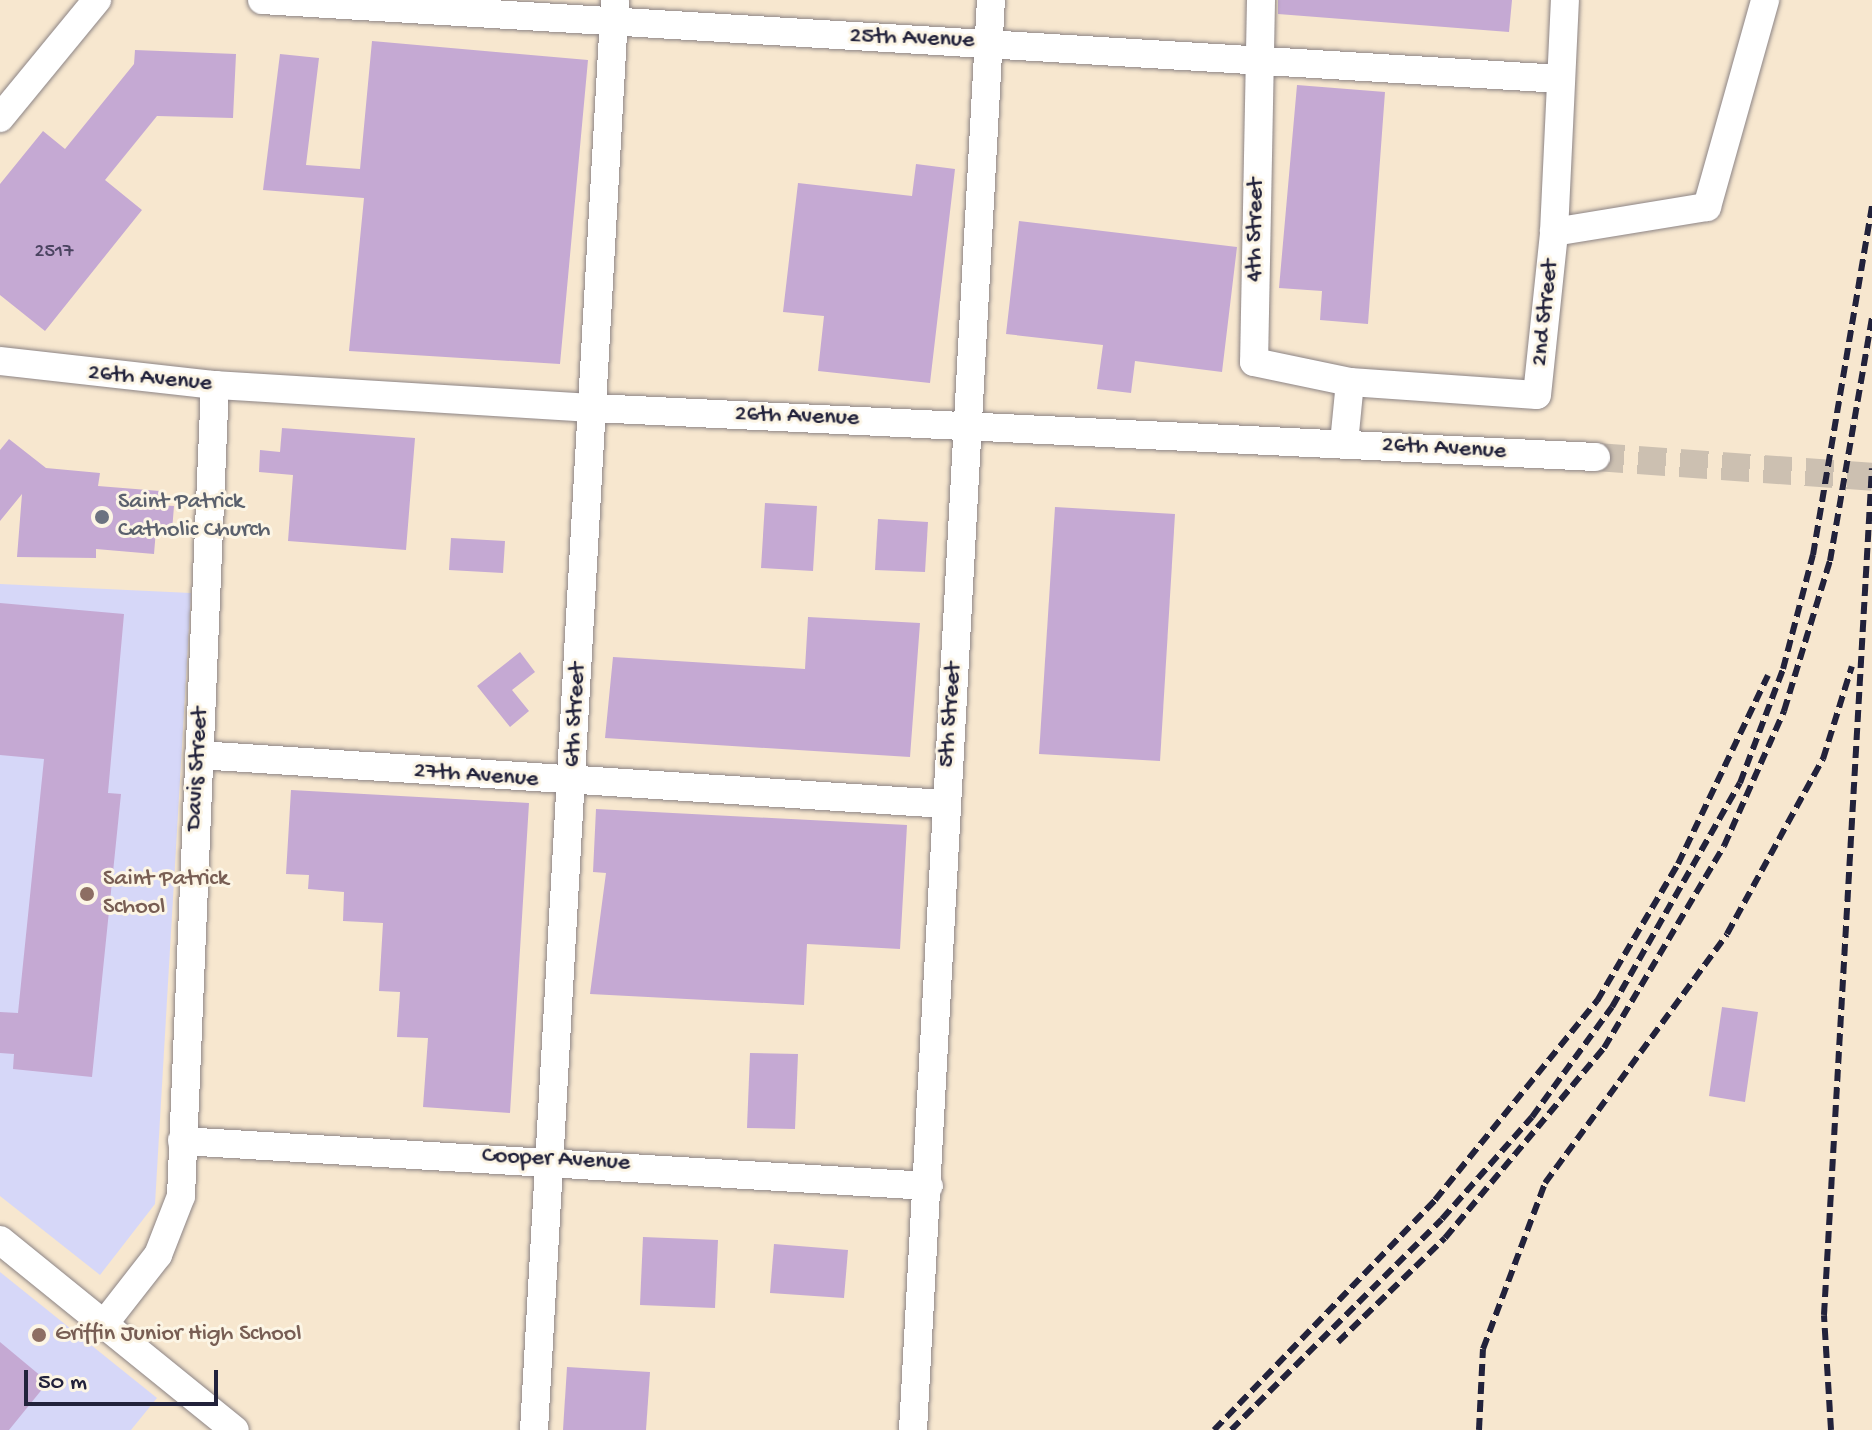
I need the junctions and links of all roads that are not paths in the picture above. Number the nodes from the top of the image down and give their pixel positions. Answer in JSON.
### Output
{"nodes":[{"id":1,"x":97,"y":0,"type":"edge"},
{"id":2,"x":262,"y":0,"type":"edge"},
{"id":3,"x":991,"y":0,"type":"edge"},
{"id":4,"x":1261,"y":0,"type":"edge"},
{"id":5,"x":1565,"y":0,"type":"edge"},
{"id":6,"x":1765,"y":0,"type":"edge"},
{"id":7,"x":614,"y":13,"type":"edge"},
{"id":8,"x":989,"y":42,"type":"junction"},
{"id":9,"x":1257,"y":58,"type":"junction"},
{"id":10,"x":1561,"y":79,"type":"junction"},
{"id":11,"x":0,"y":118,"type":"edge"},
{"id":12,"x":1554,"y":232,"type":"junction"},
{"id":13,"x":0,"y":361,"type":"edge"},
{"id":14,"x":1350,"y":382,"type":"junction"},
{"id":15,"x":215,"y":385,"type":"junction"},
{"id":16,"x":594,"y":408,"type":"junction"},
{"id":17,"x":972,"y":424,"type":"junction"},
{"id":18,"x":1344,"y":443,"type":"junction"},
{"id":19,"x":1596,"y":457,"type":"tunnel mouth"},
{"id":20,"x":199,"y":755,"type":"junction"},
{"id":21,"x":572,"y":783,"type":"junction"},
{"id":22,"x":944,"y":804,"type":"junction"},
{"id":23,"x":182,"y":1141,"type":"junction"},
{"id":24,"x":554,"y":1159,"type":"junction"},
{"id":25,"x":929,"y":1186,"type":"junction"},
{"id":26,"x":0,"y":1240,"type":"edge"},
{"id":27,"x":104,"y":1324,"type":"junction"},
{"id":28,"x":235,"y":1430,"type":"edge"},
{"id":29,"x":534,"y":1430,"type":"edge"},
{"id":30,"x":913,"y":1430,"type":"edge"}],
"edges":[{"from":1,"to":11,"type":"street"},
{"from":2,"to":7,"type":"street","name":"25th Avenue"},
{"from":3,"to":8,"type":"street","name":"5th Street"},
{"from":4,"to":9,"type":"street","name":"4th Street"},
{"from":5,"to":10,"type":"street","name":"2nd Street"},
{"from":6,"to":12,"type":"street"},
{"from":7,"to":8,"type":"street","name":"25th Avenue"},
{"from":7,"to":16,"type":"street","name":"6th Street"},
{"from":8,"to":9,"type":"street","name":"25th Avenue"},
{"from":8,"to":17,"type":"street","name":"5th Street"},
{"from":9,"to":10,"type":"street","name":"25th Avenue"},
{"from":9,"to":14,"type":"street","name":"4th Street"},
{"from":10,"to":12,"type":"street","name":"2nd Street"},
{"from":12,"to":14,"type":"street","name":"2nd Street"},
{"from":13,"to":15,"type":"street","name":"26th Avenue"},
{"from":14,"to":18,"type":"street"},
{"from":15,"to":16,"type":"street","name":"26th Avenue"},
{"from":15,"to":20,"type":"street","name":"Davis Street"},
{"from":16,"to":17,"type":"street","name":"26th Avenue"},
{"from":16,"to":21,"type":"street","name":"6th Street"},
{"from":17,"to":18,"type":"street","name":"26th Avenue"},
{"from":17,"to":22,"type":"street","name":"5th Street"},
{"from":18,"to":19,"type":"street","name":"26th Avenue"},
{"from":20,"to":21,"type":"street","name":"27th Avenue"},
{"from":20,"to":23,"type":"street","name":"Davis Street"},
{"from":21,"to":22,"type":"street","name":"27th Avenue"},
{"from":21,"to":24,"type":"street","name":"6th Street"},
{"from":22,"to":25,"type":"street","name":"5th Street"},
{"from":23,"to":24,"type":"street","name":"Cooper Avenue"},
{"from":23,"to":27,"type":"street","name":"Davis Street"},
{"from":24,"to":25,"type":"street","name":"Cooper Avenue"},
{"from":24,"to":29,"type":"street","name":"6th Street"},
{"from":25,"to":30,"type":"street","name":"5th Street"},
{"from":26,"to":27,"type":"street"},
{"from":27,"to":28,"type":"street"}]}
